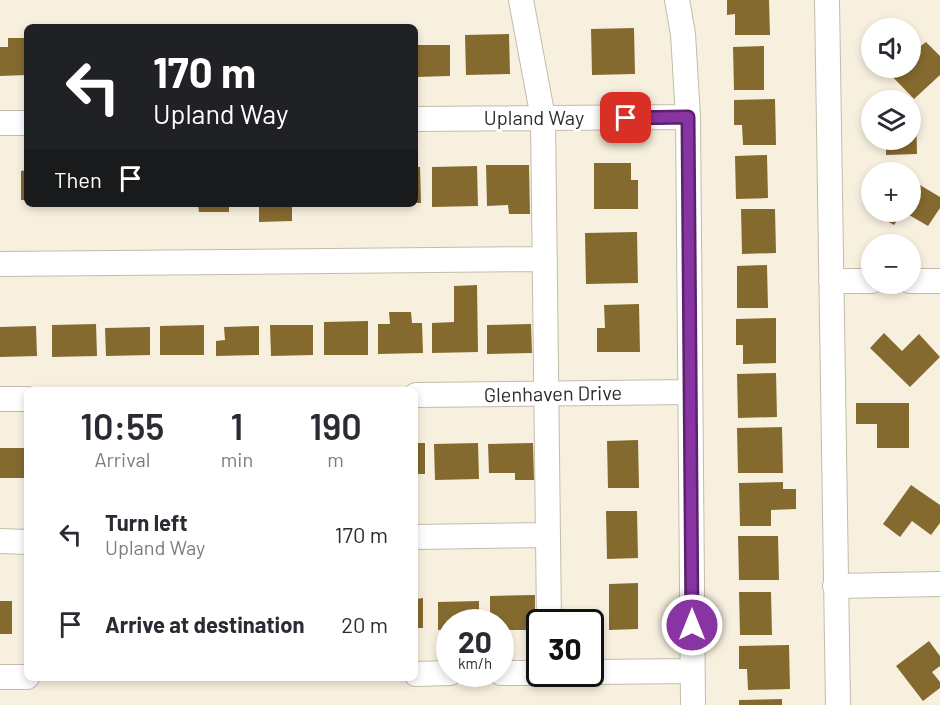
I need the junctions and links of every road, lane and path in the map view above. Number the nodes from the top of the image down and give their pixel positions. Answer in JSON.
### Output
{"nodes":[{"id":1,"x":520,"y":0,"type":"edge"},
{"id":2,"x":677,"y":0,"type":"edge"},
{"id":3,"x":827,"y":0,"type":"edge"},
{"id":4,"x":688,"y":117,"type":"junction"},
{"id":5,"x":543,"y":118,"type":"junction"},
{"id":6,"x":418,"y":119,"type":"edge"},
{"id":7,"x":0,"y":123,"type":"edge"},
{"id":8,"x":24,"y":123,"type":"edge"},
{"id":9,"x":545,"y":258,"type":"junction"},
{"id":10,"x":0,"y":264,"type":"edge"},
{"id":11,"x":831,"y":281,"type":"junction"},
{"id":12,"x":861,"y":281,"type":"edge"},
{"id":13,"x":921,"y":281,"type":"edge"},
{"id":14,"x":940,"y":281,"type":"edge"},
{"id":15,"x":690,"y":392,"type":"junction"},
{"id":16,"x":548,"y":394,"type":"junction"},
{"id":17,"x":418,"y":395,"type":"edge"},
{"id":18,"x":0,"y":399,"type":"edge"},
{"id":19,"x":24,"y":399,"type":"edge"},
{"id":20,"x":548,"y":535,"type":"junction"},
{"id":21,"x":418,"y":537,"type":"edge"},
{"id":22,"x":0,"y":541,"type":"edge"},
{"id":23,"x":24,"y":542,"type":"edge"},
{"id":24,"x":940,"y":584,"type":"edge"},
{"id":25,"x":835,"y":586,"type":"junction"},
{"id":26,"x":549,"y":609,"type":"edge"},
{"id":27,"x":692,"y":671,"type":"junction"},
{"id":28,"x":604,"y":672,"type":"edge"},
{"id":29,"x":436,"y":673,"type":"edge"},
{"id":30,"x":418,"y":674,"type":"edge"},
{"id":31,"x":0,"y":677,"type":"edge"},
{"id":32,"x":24,"y":677,"type":"edge"},
{"id":33,"x":693,"y":705,"type":"edge"},
{"id":34,"x":838,"y":705,"type":"edge"}],
"edges":[{"from":1,"to":5,"type":"street"},
{"from":2,"to":4,"type":"street"},
{"from":3,"to":11,"type":"street"},
{"from":4,"to":5,"type":"street","name":"Upland Way"},
{"from":4,"to":15,"type":"street"},
{"from":5,"to":6,"type":"street","name":"Upland Way"},
{"from":5,"to":9,"type":"street"},
{"from":7,"to":8,"type":"street"},
{"from":9,"to":10,"type":"street"},
{"from":9,"to":16,"type":"street"},
{"from":11,"to":12,"type":"street"},
{"from":11,"to":25,"type":"street"},
{"from":13,"to":14,"type":"street"},
{"from":15,"to":16,"type":"street","name":"Glenhaven Drive"},
{"from":15,"to":27,"type":"street"},
{"from":16,"to":17,"type":"street","name":"Glenhaven Drive"},
{"from":16,"to":20,"type":"street"},
{"from":18,"to":19,"type":"street"},
{"from":20,"to":21,"type":"street"},
{"from":20,"to":26,"type":"street"},
{"from":22,"to":23,"type":"street"},
{"from":24,"to":25,"type":"street"},
{"from":25,"to":34,"type":"street"},
{"from":27,"to":28,"type":"street"},
{"from":27,"to":33,"type":"street"},
{"from":29,"to":30,"type":"street"},
{"from":31,"to":32,"type":"street"}]}
